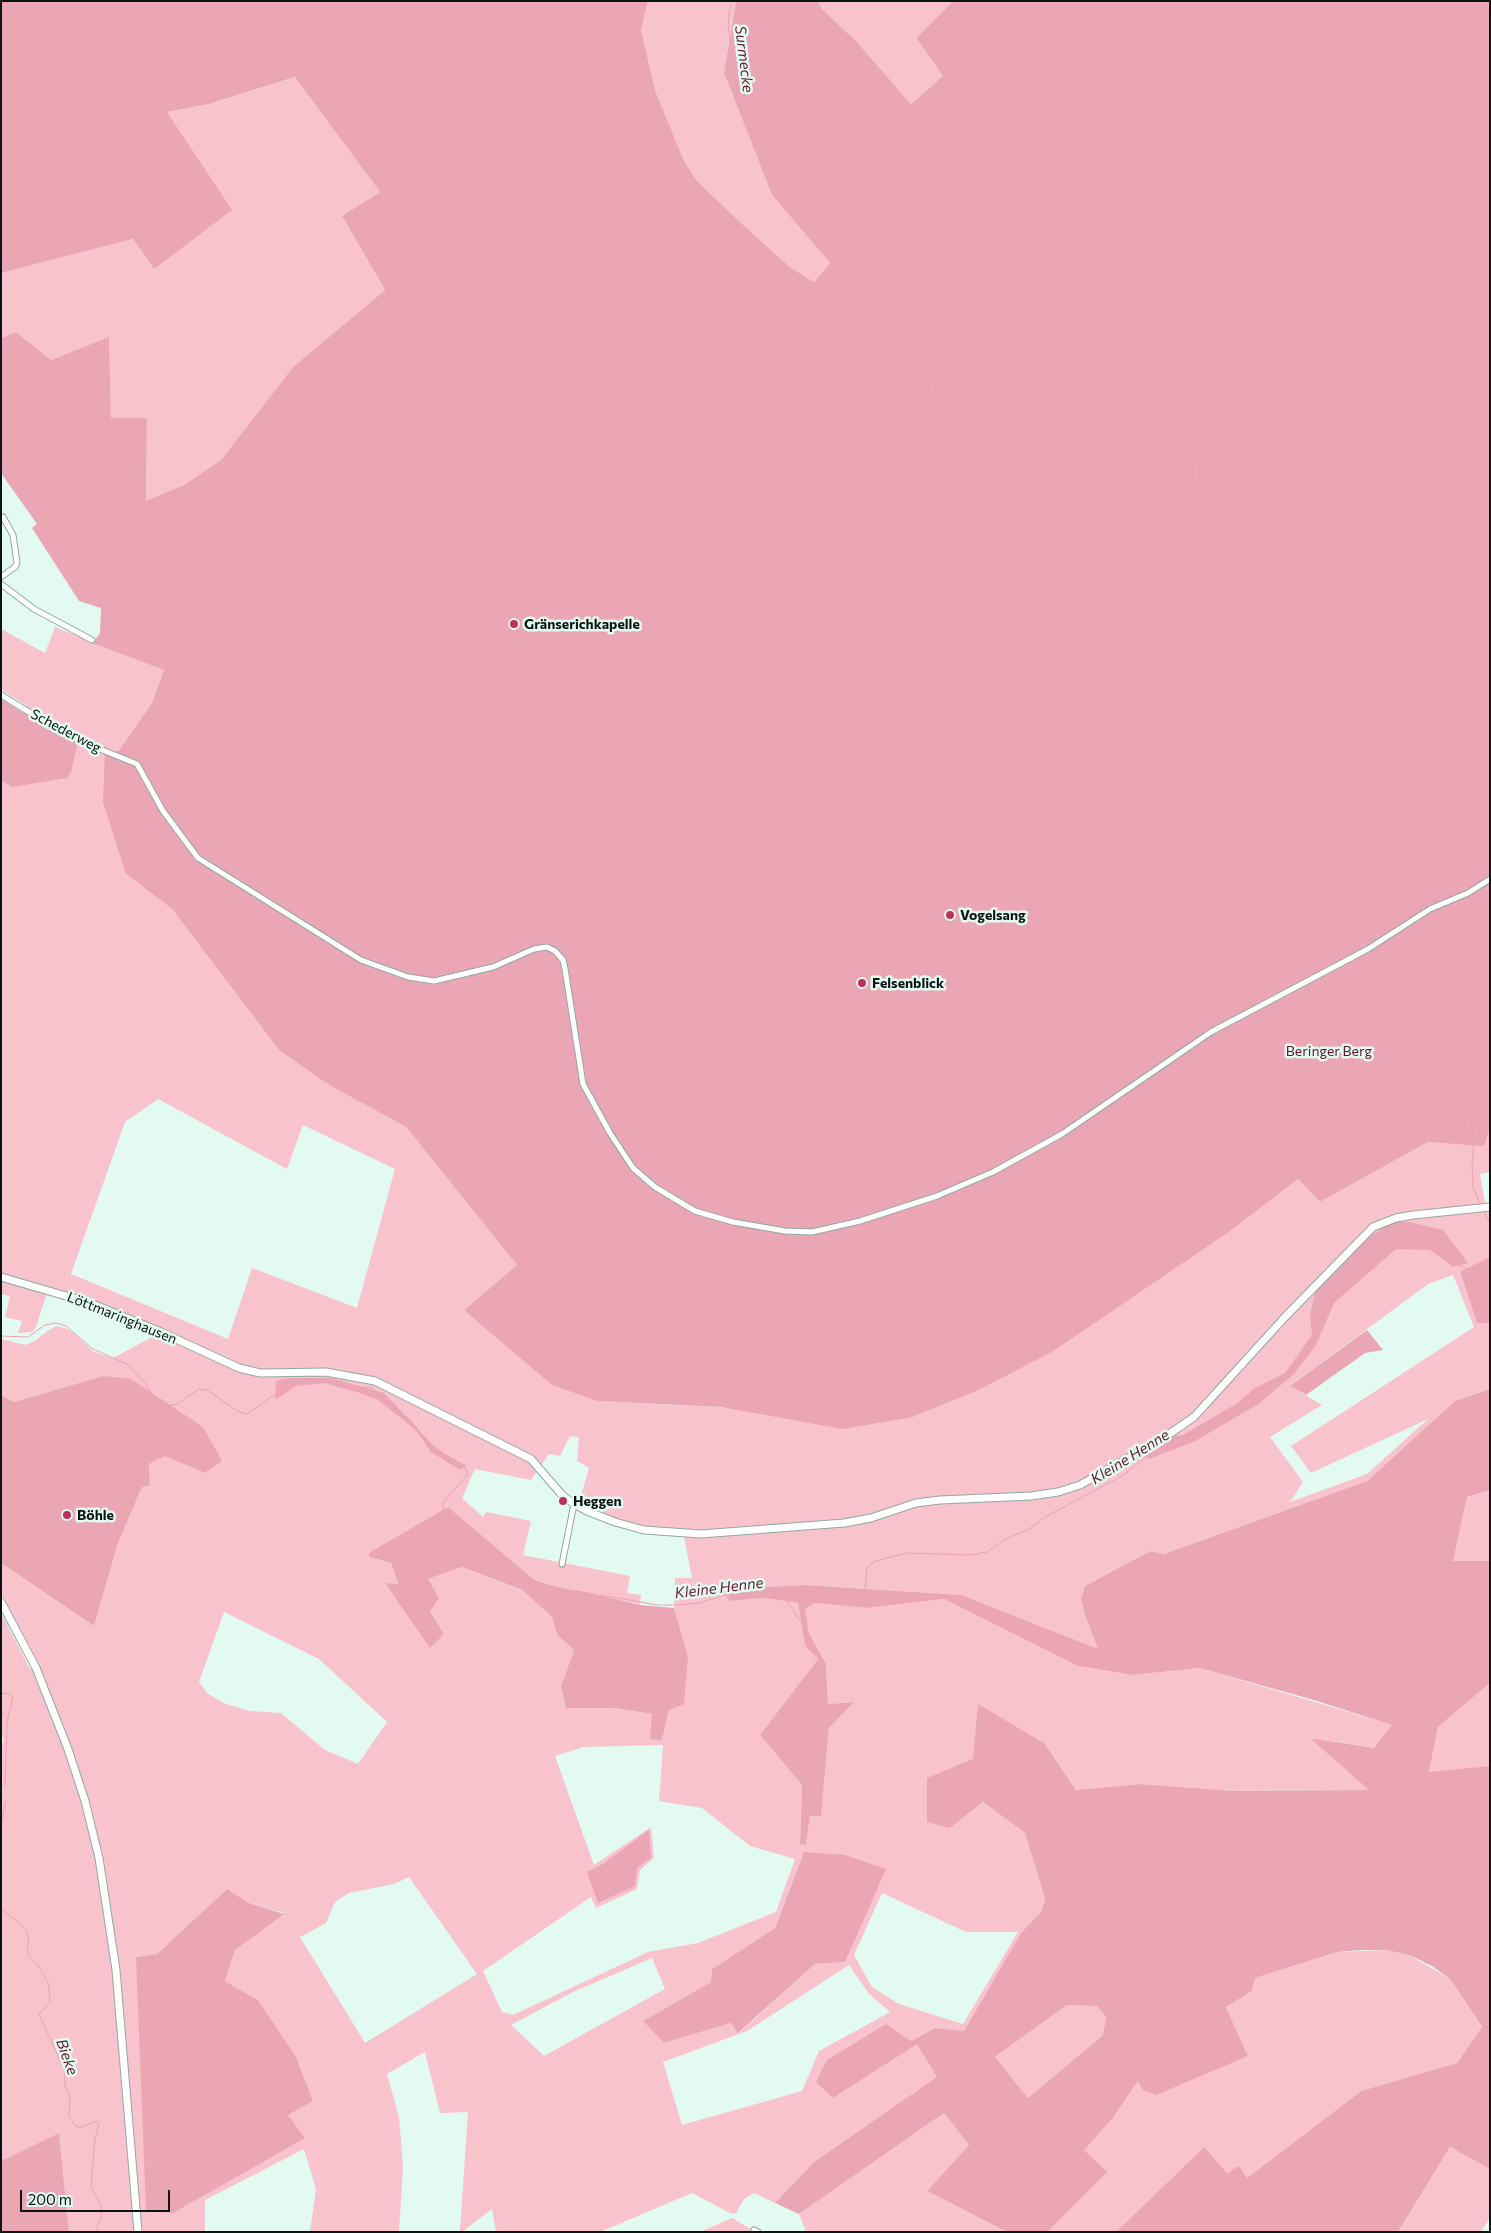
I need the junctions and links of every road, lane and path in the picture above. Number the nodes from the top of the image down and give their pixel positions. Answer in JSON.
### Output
{"nodes":[{"id":1,"x":2,"y":517,"type":"dead end"},
{"id":2,"x":1,"y":577,"type":"edge"},
{"id":3,"x":1,"y":584,"type":"edge"},
{"id":4,"x":92,"y":640,"type":"dead end"},
{"id":5,"x":1,"y":695,"type":"edge"},
{"id":6,"x":1490,"y":879,"type":"edge"},
{"id":7,"x":1490,"y":1207,"type":"edge"},
{"id":8,"x":1,"y":1277,"type":"edge"},
{"id":9,"x":574,"y":1504,"type":"junction"},
{"id":10,"x":562,"y":1564,"type":"dead end"},
{"id":11,"x":1,"y":1602,"type":"edge"},
{"id":12,"x":138,"y":2232,"type":"edge"}],
"edges":[{"from":1,"to":2,"type":"street"},
{"from":3,"to":4,"type":"street"},
{"from":5,"to":6,"type":"street","name":"Schederweg"},
{"from":7,"to":9,"type":"street","name":"Löttmaringhausen"},
{"from":8,"to":9,"type":"street","name":"Löttmaringhausen"},
{"from":9,"to":10,"type":"street"},
{"from":11,"to":12,"type":"street"}]}
